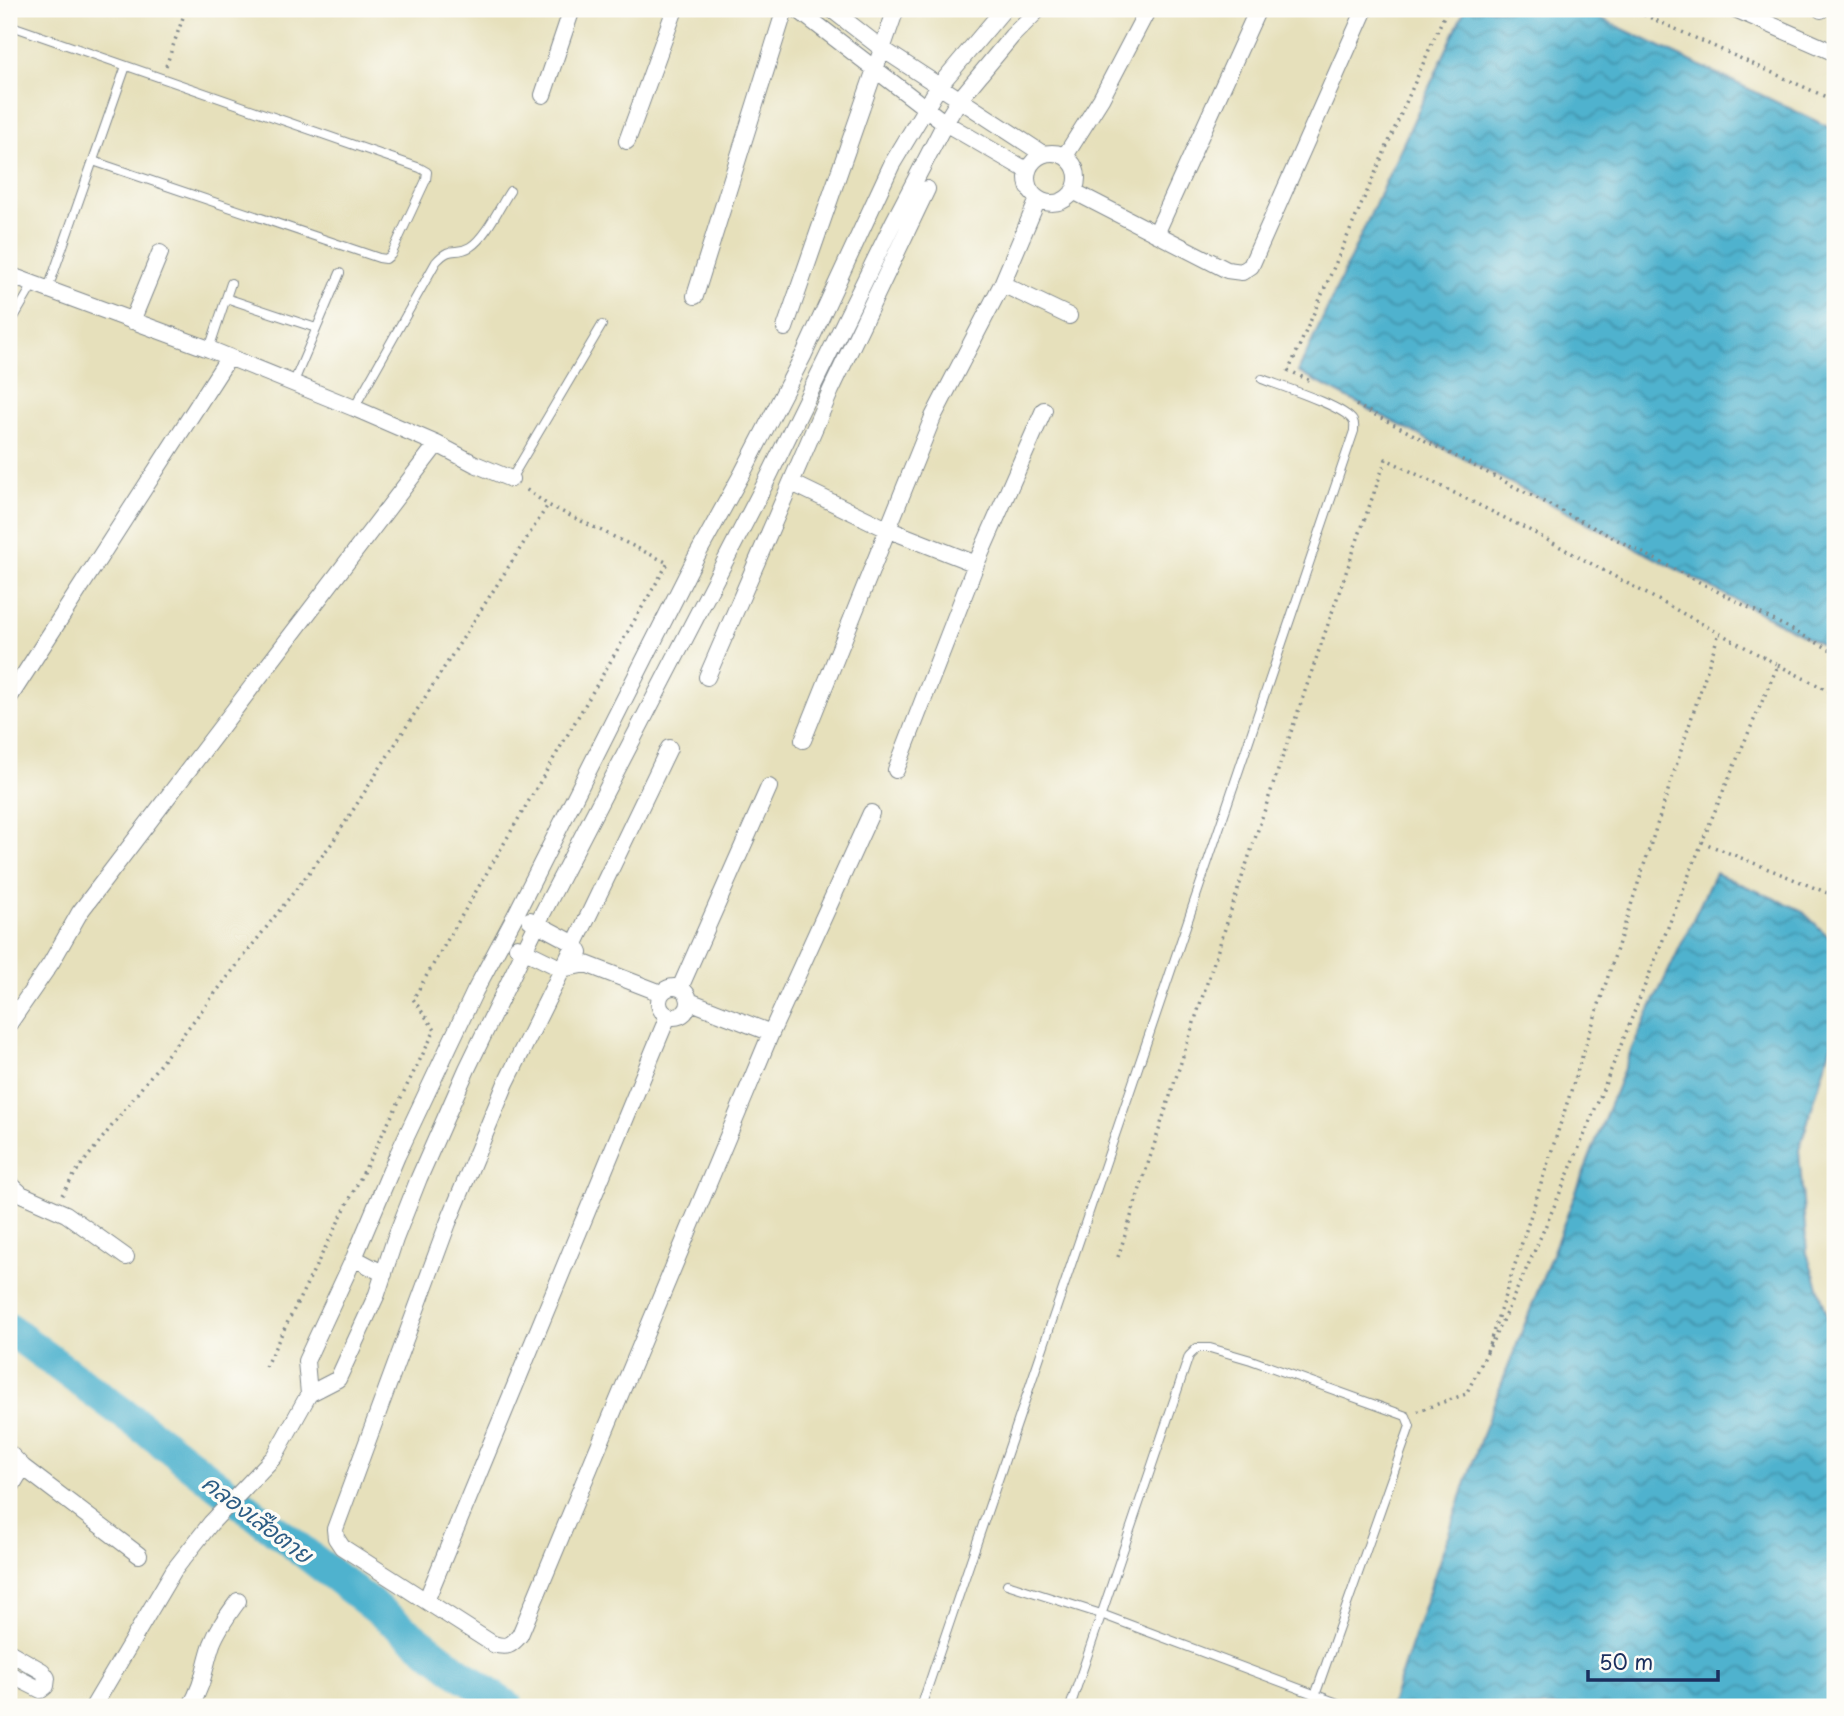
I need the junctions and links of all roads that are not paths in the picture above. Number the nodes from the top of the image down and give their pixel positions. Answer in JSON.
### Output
{"nodes":[{"id":1,"x":572,"y":9,"type":"edge"},
{"id":2,"x":675,"y":9,"type":"edge"},
{"id":3,"x":785,"y":9,"type":"edge"},
{"id":4,"x":797,"y":9,"type":"edge"},
{"id":5,"x":831,"y":9,"type":"edge"},
{"id":6,"x":895,"y":9,"type":"edge"},
{"id":7,"x":1004,"y":9,"type":"edge"},
{"id":8,"x":1040,"y":9,"type":"edge"},
{"id":9,"x":1148,"y":9,"type":"edge"},
{"id":10,"x":1258,"y":9,"type":"edge"},
{"id":11,"x":1365,"y":9,"type":"edge"},
{"id":12,"x":1735,"y":9,"type":"edge"},
{"id":13,"x":9,"y":25,"type":"edge"},
{"id":14,"x":881,"y":48,"type":"junction"},
{"id":15,"x":1835,"y":53,"type":"edge"},
{"id":16,"x":126,"y":65,"type":"junction"},
{"id":17,"x":873,"y":69,"type":"junction"},
{"id":18,"x":939,"y":86,"type":"junction"},
{"id":19,"x":543,"y":95,"type":"dead end"},
{"id":20,"x":959,"y":100,"type":"junction"},
{"id":21,"x":925,"y":108,"type":"junction"},
{"id":22,"x":945,"y":123,"type":"junction"},
{"id":23,"x":627,"y":141,"type":"dead end"},
{"id":24,"x":1042,"y":154,"type":"junction"},
{"id":25,"x":1065,"y":156,"type":"junction"},
{"id":26,"x":93,"y":161,"type":"junction"},
{"id":27,"x":1028,"y":171,"type":"junction"},
{"id":28,"x":928,"y":189,"type":"dead end"},
{"id":29,"x":510,"y":191,"type":"dead end"},
{"id":30,"x":1073,"y":191,"type":"junction"},
{"id":31,"x":1038,"y":199,"type":"junction"},
{"id":32,"x":1156,"y":234,"type":"junction"},
{"id":33,"x":160,"y":253,"type":"dead end"},
{"id":34,"x":340,"y":273,"type":"dead end"},
{"id":35,"x":9,"y":275,"type":"edge"},
{"id":36,"x":231,"y":283,"type":"dead end"},
{"id":37,"x":1002,"y":284,"type":"junction"},
{"id":38,"x":41,"y":286,"type":"junction"},
{"id":39,"x":695,"y":296,"type":"dead end"},
{"id":40,"x":226,"y":298,"type":"junction"},
{"id":41,"x":1069,"y":316,"type":"dead end"},
{"id":42,"x":132,"y":321,"type":"junction"},
{"id":43,"x":602,"y":325,"type":"dead end"},
{"id":44,"x":9,"y":326,"type":"edge"},
{"id":45,"x":316,"y":328,"type":"junction"},
{"id":46,"x":785,"y":328,"type":"dead end"},
{"id":47,"x":209,"y":349,"type":"junction"},
{"id":48,"x":229,"y":358,"type":"junction"},
{"id":49,"x":1262,"y":379,"type":"dead end"},
{"id":50,"x":293,"y":384,"type":"junction"},
{"id":51,"x":354,"y":408,"type":"junction"},
{"id":52,"x":1044,"y":410,"type":"dead end"},
{"id":53,"x":437,"y":444,"type":"junction"},
{"id":54,"x":744,"y":472,"type":"junction"},
{"id":55,"x":511,"y":479,"type":"joint"},
{"id":56,"x":792,"y":483,"type":"junction"},
{"id":57,"x":765,"y":484,"type":"junction"},
{"id":58,"x":887,"y":529,"type":"junction"},
{"id":59,"x":976,"y":564,"type":"junction"},
{"id":60,"x":707,"y":677,"type":"dead end"},
{"id":61,"x":9,"y":698,"type":"edge"},
{"id":62,"x":803,"y":740,"type":"dead end"},
{"id":63,"x":669,"y":748,"type":"dead end"},
{"id":64,"x":896,"y":771,"type":"dead end"},
{"id":65,"x":769,"y":787,"type":"dead end"},
{"id":66,"x":871,"y":813,"type":"dead end"},
{"id":67,"x":516,"y":914,"type":"junction"},
{"id":68,"x":537,"y":924,"type":"junction"},
{"id":69,"x":503,"y":940,"type":"junction"},
{"id":70,"x":575,"y":944,"type":"junction"},
{"id":71,"x":524,"y":951,"type":"junction"},
{"id":72,"x":586,"y":964,"type":"junction"},
{"id":73,"x":562,"y":969,"type":"junction"},
{"id":74,"x":661,"y":993,"type":"junction"},
{"id":75,"x":685,"y":994,"type":"junction"},
{"id":76,"x":668,"y":1016,"type":"junction"},
{"id":77,"x":9,"y":1024,"type":"edge"},
{"id":78,"x":771,"y":1033,"type":"junction"},
{"id":79,"x":9,"y":1182,"type":"edge"},
{"id":80,"x":126,"y":1257,"type":"dead end"},
{"id":81,"x":354,"y":1258,"type":"junction"},
{"id":82,"x":384,"y":1273,"type":"junction"},
{"id":83,"x":309,"y":1394,"type":"junction"},
{"id":84,"x":9,"y":1453,"type":"edge"},
{"id":85,"x":23,"y":1467,"type":"junction"},
{"id":86,"x":9,"y":1490,"type":"edge"},
{"id":87,"x":139,"y":1555,"type":"dead end"},
{"id":88,"x":1007,"y":1584,"type":"dead end"},
{"id":89,"x":238,"y":1601,"type":"dead end"},
{"id":90,"x":426,"y":1601,"type":"junction"},
{"id":91,"x":1101,"y":1614,"type":"junction"},
{"id":92,"x":9,"y":1652,"type":"edge"},
{"id":93,"x":9,"y":1674,"type":"edge"},
{"id":94,"x":1315,"y":1693,"type":"junction"},
{"id":95,"x":93,"y":1707,"type":"edge"},
{"id":96,"x":190,"y":1707,"type":"edge"},
{"id":97,"x":920,"y":1707,"type":"edge"},
{"id":98,"x":1070,"y":1707,"type":"edge"},
{"id":99,"x":1311,"y":1707,"type":"edge"},
{"id":100,"x":1348,"y":1707,"type":"edge"}],
"edges":[{"from":1,"to":19,"type":"street"},
{"from":2,"to":23,"type":"street"},
{"from":3,"to":39,"type":"street"},
{"from":4,"to":17,"type":"street"},
{"from":5,"to":14,"type":"street"},
{"from":6,"to":14,"type":"street"},
{"from":7,"to":18,"type":"street"},
{"from":8,"to":20,"type":"street"},
{"from":9,"to":25,"type":"street"},
{"from":10,"to":32,"type":"street"},
{"from":11,"to":32,"type":"street"},
{"from":12,"to":15,"type":"street"},
{"from":13,"to":16,"type":"lane"},
{"from":14,"to":17,"type":"street"},
{"from":14,"to":18,"type":"street"},
{"from":16,"to":26,"type":"lane"},
{"from":16,"to":26,"type":"lane"},
{"from":17,"to":21,"type":"street"},
{"from":17,"to":46,"type":"street"},
{"from":18,"to":20,"type":"street"},
{"from":18,"to":21,"type":"street"},
{"from":20,"to":22,"type":"street"},
{"from":20,"to":24,"type":"street"},
{"from":21,"to":22,"type":"street"},
{"from":21,"to":54,"type":"street"},
{"from":22,"to":27,"type":"street"},
{"from":22,"to":57,"type":"street"},
{"from":24,"to":25,"type":"street"},
{"from":24,"to":27,"type":"street"},
{"from":25,"to":30,"type":"street"},
{"from":26,"to":38,"type":"lane"},
{"from":27,"to":31,"type":"street"},
{"from":28,"to":56,"type":"street"},
{"from":29,"to":51,"type":"lane"},
{"from":30,"to":31,"type":"street"},
{"from":30,"to":32,"type":"street"},
{"from":31,"to":37,"type":"street"},
{"from":33,"to":42,"type":"street"},
{"from":34,"to":45,"type":"lane"},
{"from":35,"to":38,"type":"street"},
{"from":36,"to":40,"type":"lane"},
{"from":37,"to":41,"type":"street"},
{"from":37,"to":58,"type":"street"},
{"from":38,"to":42,"type":"street"},
{"from":38,"to":44,"type":"lane"},
{"from":40,"to":45,"type":"lane"},
{"from":40,"to":47,"type":"lane"},
{"from":42,"to":47,"type":"street"},
{"from":43,"to":55,"type":"lane"},
{"from":45,"to":50,"type":"lane"},
{"from":47,"to":48,"type":"street"},
{"from":48,"to":50,"type":"street"},
{"from":48,"to":61,"type":"street"},
{"from":49,"to":97,"type":"lane"},
{"from":50,"to":51,"type":"street"},
{"from":51,"to":53,"type":"street"},
{"from":52,"to":59,"type":"street"},
{"from":53,"to":55,"type":"street"},
{"from":53,"to":77,"type":"street"},
{"from":54,"to":57,"type":"street"},
{"from":54,"to":67,"type":"street"},
{"from":56,"to":58,"type":"street"},
{"from":56,"to":60,"type":"street"},
{"from":57,"to":68,"type":"street"},
{"from":58,"to":59,"type":"street"},
{"from":58,"to":62,"type":"street"},
{"from":59,"to":64,"type":"street"},
{"from":63,"to":70,"type":"street"},
{"from":65,"to":75,"type":"street"},
{"from":66,"to":78,"type":"street"},
{"from":67,"to":68,"type":"street"},
{"from":67,"to":69,"type":"street"},
{"from":68,"to":70,"type":"street"},
{"from":68,"to":71,"type":"street"},
{"from":69,"to":71,"type":"street"},
{"from":69,"to":81,"type":"street"},
{"from":70,"to":72,"type":"street"},
{"from":70,"to":73,"type":"street"},
{"from":71,"to":73,"type":"street"},
{"from":71,"to":82,"type":"street"},
{"from":72,"to":73,"type":"street"},
{"from":72,"to":74,"type":"street"},
{"from":73,"to":90,"type":"street"},
{"from":74,"to":75,"type":"street"},
{"from":74,"to":76,"type":"street"},
{"from":75,"to":76,"type":"street"},
{"from":75,"to":78,"type":"street"},
{"from":76,"to":90,"type":"street"},
{"from":78,"to":90,"type":"street"},
{"from":79,"to":80,"type":"street"},
{"from":81,"to":82,"type":"street"},
{"from":81,"to":83,"type":"street"},
{"from":82,"to":83,"type":"street"},
{"from":83,"to":95,"type":"street"},
{"from":84,"to":85,"type":"street"},
{"from":85,"to":86,"type":"street"},
{"from":85,"to":87,"type":"street"},
{"from":88,"to":91,"type":"lane"},
{"from":89,"to":96,"type":"street"},
{"from":91,"to":94,"type":"lane"},
{"from":91,"to":94,"type":"lane"},
{"from":91,"to":98,"type":"lane"},
{"from":92,"to":93,"type":"street"},
{"from":94,"to":99,"type":"lane"},
{"from":94,"to":100,"type":"lane"}]}
